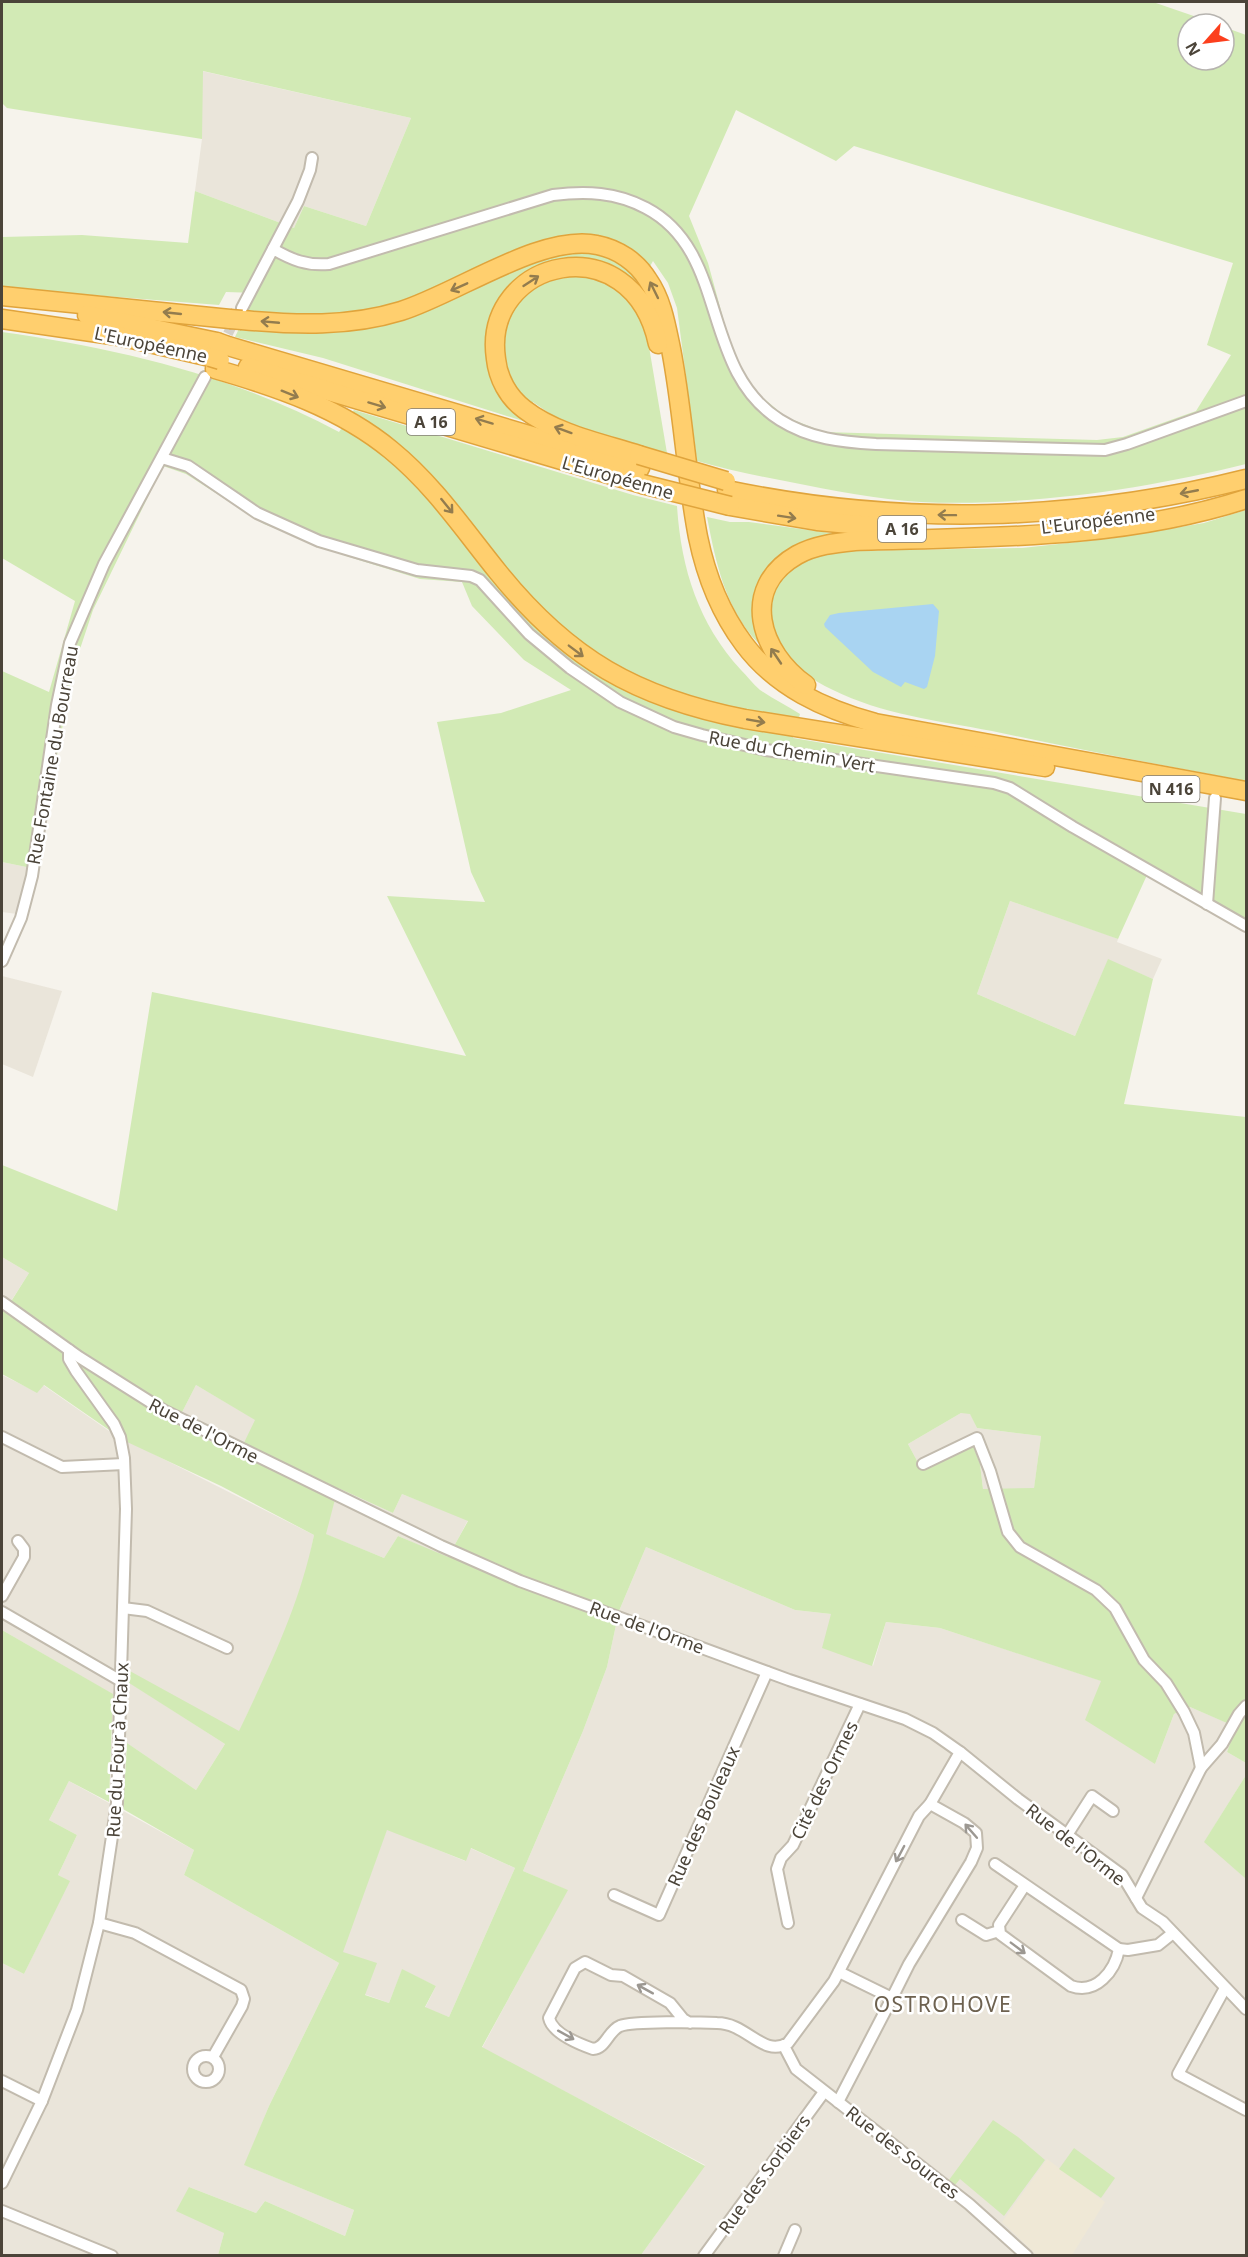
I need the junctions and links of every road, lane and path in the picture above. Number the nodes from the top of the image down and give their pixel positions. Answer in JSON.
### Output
{"nodes":[{"id":1,"x":312,"y":158,"type":"dead end"},
{"id":2,"x":273,"y":249,"type":"junction"},
{"id":3,"x":2,"y":296,"type":"edge"},
{"id":4,"x":2,"y":314,"type":"edge"},
{"id":5,"x":238,"y":316,"type":"junction"},
{"id":6,"x":214,"y":359,"type":"junction"},
{"id":7,"x":1246,"y":401,"type":"edge"},
{"id":8,"x":162,"y":458,"type":"junction"},
{"id":9,"x":640,"y":469,"type":"junction"},
{"id":10,"x":1246,"y":479,"type":"edge"},
{"id":11,"x":728,"y":493,"type":"junction"},
{"id":12,"x":1246,"y":494,"type":"edge"},
{"id":13,"x":1246,"y":499,"type":"edge"},
{"id":14,"x":1010,"y":748,"type":"junction"},
{"id":15,"x":1045,"y":767,"type":"junction"},
{"id":16,"x":1246,"y":791,"type":"edge"},
{"id":17,"x":1215,"y":798,"type":"junction"},
{"id":18,"x":1246,"y":803,"type":"edge"},
{"id":19,"x":1208,"y":904,"type":"junction"},
{"id":20,"x":1246,"y":926,"type":"edge"},
{"id":21,"x":2,"y":961,"type":"edge"},
{"id":22,"x":2,"y":1302,"type":"edge"},
{"id":23,"x":69,"y":1350,"type":"junction"},
{"id":24,"x":2,"y":1437,"type":"edge"},
{"id":25,"x":124,"y":1464,"type":"junction"},
{"id":26,"x":923,"y":1464,"type":"dead end"},
{"id":27,"x":18,"y":1541,"type":"dead end"},
{"id":28,"x":2,"y":1596,"type":"edge"},
{"id":29,"x":123,"y":1608,"type":"junction"},
{"id":30,"x":2,"y":1612,"type":"edge"},
{"id":31,"x":227,"y":1648,"type":"dead end"},
{"id":32,"x":767,"y":1672,"type":"junction"},
{"id":33,"x":121,"y":1681,"type":"junction"},
{"id":34,"x":860,"y":1704,"type":"junction"},
{"id":35,"x":1246,"y":1706,"type":"edge"},
{"id":36,"x":960,"y":1752,"type":"junction"},
{"id":37,"x":1201,"y":1768,"type":"junction"},
{"id":38,"x":930,"y":1804,"type":"junction"},
{"id":39,"x":1113,"y":1811,"type":"dead end"},
{"id":40,"x":1067,"y":1835,"type":"junction"},
{"id":41,"x":995,"y":1864,"type":"dead end"},
{"id":42,"x":1025,"y":1885,"type":"junction"},
{"id":43,"x":614,"y":1895,"type":"dead end"},
{"id":44,"x":1136,"y":1898,"type":"junction"},
{"id":45,"x":962,"y":1920,"type":"dead end"},
{"id":46,"x":99,"y":1923,"type":"junction"},
{"id":47,"x":788,"y":1923,"type":"dead end"},
{"id":48,"x":999,"y":1931,"type":"junction"},
{"id":49,"x":1173,"y":1933,"type":"junction"},
{"id":50,"x":1119,"y":1949,"type":"junction"},
{"id":51,"x":839,"y":1972,"type":"junction"},
{"id":52,"x":1225,"y":1988,"type":"junction"},
{"id":53,"x":892,"y":1998,"type":"junction"},
{"id":54,"x":1246,"y":2009,"type":"edge"},
{"id":55,"x":690,"y":2023,"type":"junction"},
{"id":56,"x":784,"y":2046,"type":"junction"},
{"id":57,"x":213,"y":2057,"type":"dead end"},
{"id":58,"x":2,"y":2081,"type":"edge"},
{"id":59,"x":824,"y":2092,"type":"junction"},
{"id":60,"x":42,"y":2102,"type":"junction"},
{"id":61,"x":838,"y":2102,"type":"junction"},
{"id":62,"x":1246,"y":2110,"type":"edge"},
{"id":63,"x":2,"y":2183,"type":"edge"},
{"id":64,"x":2,"y":2211,"type":"edge"},
{"id":65,"x":795,"y":2230,"type":"dead end"},
{"id":66,"x":112,"y":2256,"type":"edge"},
{"id":67,"x":704,"y":2256,"type":"edge"},
{"id":68,"x":784,"y":2256,"type":"edge"},
{"id":69,"x":1027,"y":2256,"type":"edge"}],
"edges":[{"from":1,"to":2,"type":"street"},
{"from":2,"to":5,"type":"street"},
{"from":2,"to":7,"type":"street"},
{"from":5,"to":3,"type":"highway","one_way":true},
{"from":4,"to":6,"type":"highway","name":"L'Européenne","number":"A 16"},
{"from":14,"to":5,"type":"highway","one_way":true},
{"from":6,"to":8,"type":"street","name":"Rue Fontaine du Bourreau"},
{"from":6,"to":9,"type":"highway","name":"L'Européenne","number":"A 16"},
{"from":6,"to":15,"type":"highway","one_way":true},
{"from":8,"to":19,"type":"street","name":"Rue du Chemin Vert"},
{"from":8,"to":21,"type":"street","name":"Rue Fontaine du Bourreau"},
{"from":9,"to":11,"type":"highway","name":"L'Européenne","number":"A 16","bridge":true},
{"from":9,"to":11,"type":"highway","bridge":true},
{"from":9,"to":15,"type":"highway","one_way":true},
{"from":10,"to":11,"type":"highway","name":"L'Européenne","number":"A 16","one_way":true},
{"from":11,"to":12,"type":"highway","name":"L'Européenne","number":"A 16","one_way":true},
{"from":14,"to":13,"type":"highway","one_way":true},
{"from":14,"to":16,"type":"highway"},
{"from":15,"to":17,"type":"highway","number":"N 416"},
{"from":17,"to":18,"type":"highway","number":"N 416"},
{"from":17,"to":19,"type":"street"},
{"from":19,"to":20,"type":"street","name":"Rue du Chemin Vert"},
{"from":22,"to":23,"type":"street","name":"Rue de l'Orme"},
{"from":23,"to":25,"type":"street","name":"Rue du Four à Chaux"},
{"from":23,"to":32,"type":"street","name":"Rue de l'Orme"},
{"from":24,"to":25,"type":"street"},
{"from":25,"to":29,"type":"street","name":"Rue du Four à Chaux"},
{"from":26,"to":37,"type":"street"},
{"from":27,"to":28,"type":"street"},
{"from":29,"to":31,"type":"street"},
{"from":29,"to":33,"type":"street","name":"Rue du Four à Chaux"},
{"from":30,"to":33,"type":"street"},
{"from":32,"to":34,"type":"street","name":"Rue de l'Orme"},
{"from":32,"to":43,"type":"street","name":"Rue des Bouleaux"},
{"from":33,"to":46,"type":"street","name":"Rue du Four à Chaux"},
{"from":34,"to":36,"type":"street","name":"Rue de l'Orme"},
{"from":34,"to":47,"type":"street","name":"Cité des Ormes"},
{"from":35,"to":37,"type":"street"},
{"from":36,"to":38,"type":"street"},
{"from":36,"to":40,"type":"street","name":"Rue de l'Orme"},
{"from":37,"to":44,"type":"street"},
{"from":38,"to":51,"type":"street","one_way":true},
{"from":53,"to":38,"type":"street","one_way":true},
{"from":39,"to":40,"type":"street"},
{"from":40,"to":44,"type":"street","name":"Rue de l'Orme"},
{"from":41,"to":42,"type":"street"},
{"from":42,"to":48,"type":"street"},
{"from":42,"to":50,"type":"street"},
{"from":44,"to":49,"type":"street","name":"Rue de l'Orme"},
{"from":45,"to":48,"type":"street"},
{"from":46,"to":57,"type":"street"},
{"from":46,"to":60,"type":"street","name":"Rue du Four à Chaux"},
{"from":48,"to":50,"type":"street","one_way":true},
{"from":49,"to":50,"type":"street"},
{"from":49,"to":52,"type":"street","name":"Rue de l'Orme"},
{"from":51,"to":53,"type":"street"},
{"from":51,"to":56,"type":"street"},
{"from":52,"to":54,"type":"street","name":"Rue de l'Orme"},
{"from":52,"to":62,"type":"street"},
{"from":53,"to":61,"type":"street"},
{"from":55,"to":55,"type":"street","one_way":true},
{"from":55,"to":56,"type":"street"},
{"from":56,"to":59,"type":"street","name":"Rue des Sources"},
{"from":58,"to":60,"type":"street"},
{"from":59,"to":61,"type":"street","name":"Rue des Sources"},
{"from":59,"to":67,"type":"street","name":"Rue des Sorbiers"},
{"from":60,"to":63,"type":"street","name":"Rue du Four à Chaux"},
{"from":61,"to":69,"type":"street","name":"Rue des Sources"},
{"from":64,"to":66,"type":"street"},
{"from":65,"to":68,"type":"street"}]}
